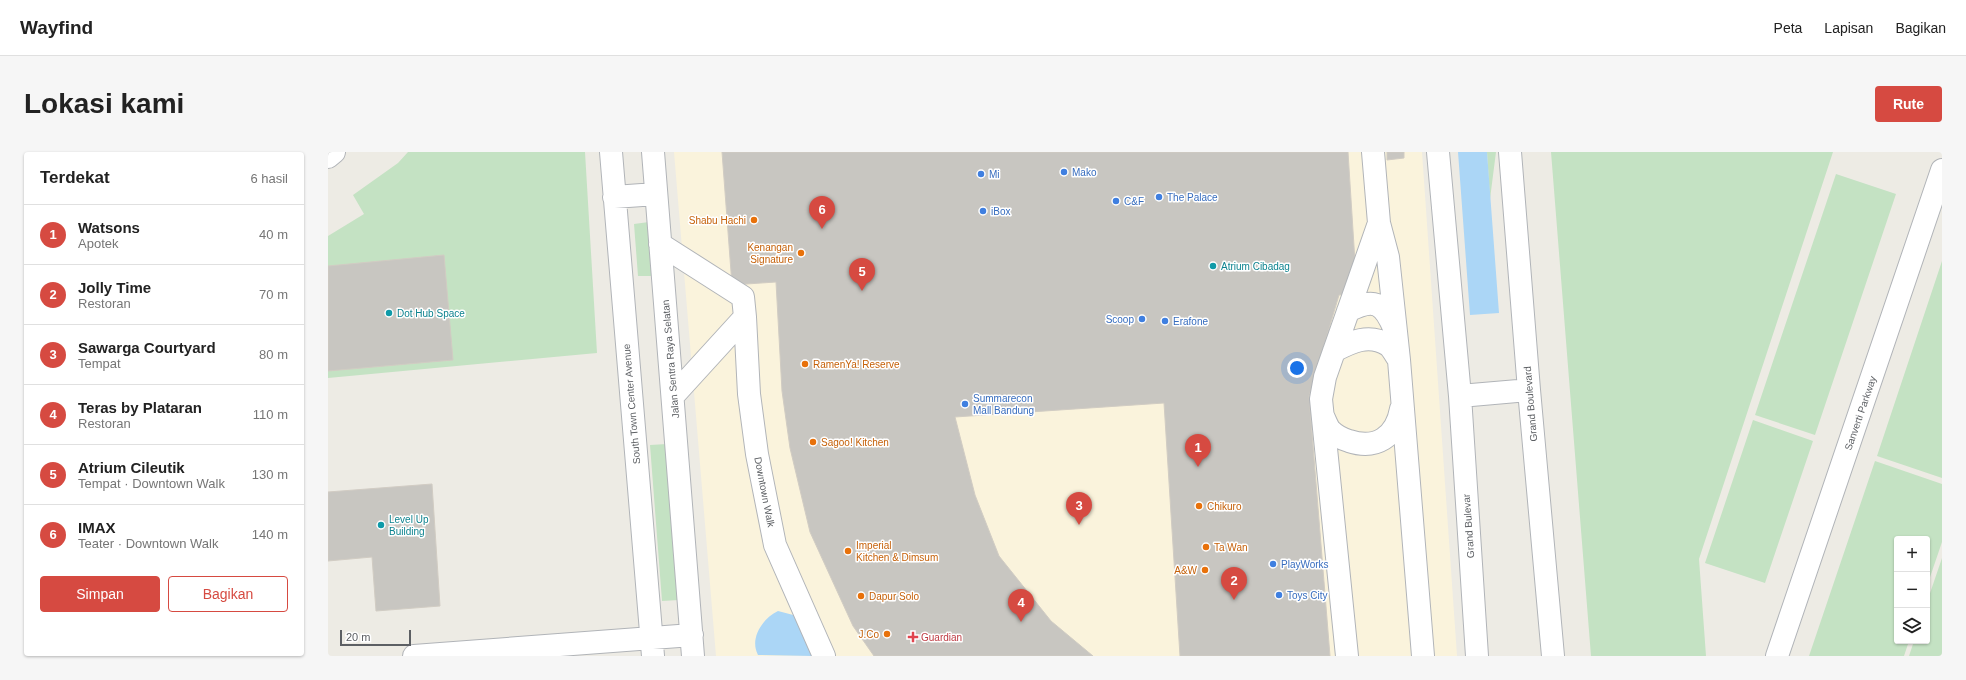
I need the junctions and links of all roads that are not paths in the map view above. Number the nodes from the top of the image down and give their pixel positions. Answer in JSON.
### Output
{"nodes":[{"id":1,"x":334,"y":152,"type":"edge"},
{"id":2,"x":611,"y":152,"type":"edge"},
{"id":3,"x":653,"y":152,"type":"edge"},
{"id":4,"x":1372,"y":152,"type":"edge"},
{"id":5,"x":1438,"y":152,"type":"edge"},
{"id":6,"x":1510,"y":152,"type":"edge"},
{"id":7,"x":328,"y":157,"type":"edge"},
{"id":8,"x":1942,"y":170,"type":"edge"},
{"id":9,"x":656,"y":194,"type":"junction"},
{"id":10,"x":614,"y":197,"type":"junction"},
{"id":11,"x":1379,"y":223,"type":"junction"},
{"id":12,"x":660,"y":244,"type":"junction"},
{"id":13,"x":1348,"y":311,"type":"junction"},
{"id":14,"x":745,"y":317,"type":"junction"},
{"id":15,"x":1396,"y":331,"type":"junction"},
{"id":16,"x":1334,"y":352,"type":"junction"},
{"id":17,"x":1399,"y":360,"type":"junction"},
{"id":18,"x":1529,"y":390,"type":"junction"},
{"id":19,"x":673,"y":396,"type":"junction"},
{"id":20,"x":1460,"y":396,"type":"junction"},
{"id":21,"x":1402,"y":403,"type":"junction"},
{"id":22,"x":1322,"y":416,"type":"junction"},
{"id":23,"x":692,"y":634,"type":"junction"},
{"id":24,"x":652,"y":647,"type":"edge"},
{"id":25,"x":414,"y":656,"type":"edge"},
{"id":26,"x":693,"y":656,"type":"edge"},
{"id":27,"x":824,"y":656,"type":"edge"},
{"id":28,"x":1347,"y":656,"type":"edge"},
{"id":29,"x":1423,"y":656,"type":"edge"},
{"id":30,"x":1477,"y":656,"type":"edge"},
{"id":31,"x":1553,"y":656,"type":"edge"},
{"id":32,"x":1777,"y":656,"type":"edge"}],
"edges":[{"from":1,"to":7,"type":"street"},
{"from":2,"to":10,"type":"street","name":"South Town Center Avenue"},
{"from":3,"to":9,"type":"street"},
{"from":4,"to":11,"type":"street"},
{"from":5,"to":20,"type":"street"},
{"from":6,"to":18,"type":"street","name":"Grand Boulevard"},
{"from":8,"to":32,"type":"street","name":"Sanverti Parkway"},
{"from":9,"to":10,"type":"street"},
{"from":9,"to":12,"type":"street"},
{"from":10,"to":24,"type":"street","name":"South Town Center Avenue"},
{"from":11,"to":13,"type":"street"},
{"from":11,"to":15,"type":"street"},
{"from":12,"to":14,"type":"street","name":"Downtown Walk"},
{"from":12,"to":19,"type":"street","name":"Jalan Sentra Raya Selatan"},
{"from":13,"to":15,"type":"street"},
{"from":13,"to":16,"type":"street"},
{"from":14,"to":19,"type":"street"},
{"from":14,"to":27,"type":"street","name":"Downtown Walk"},
{"from":15,"to":17,"type":"street"},
{"from":16,"to":17,"type":"street"},
{"from":16,"to":22,"type":"street"},
{"from":17,"to":21,"type":"street"},
{"from":18,"to":20,"type":"street"},
{"from":18,"to":31,"type":"street","name":"Grand Boulevard"},
{"from":19,"to":23,"type":"street"},
{"from":20,"to":30,"type":"street","name":"Grand Bulevar"},
{"from":21,"to":22,"type":"street"},
{"from":21,"to":29,"type":"street"},
{"from":22,"to":28,"type":"street"},
{"from":23,"to":24,"type":"street"},
{"from":23,"to":26,"type":"street"},
{"from":24,"to":25,"type":"street"}]}
